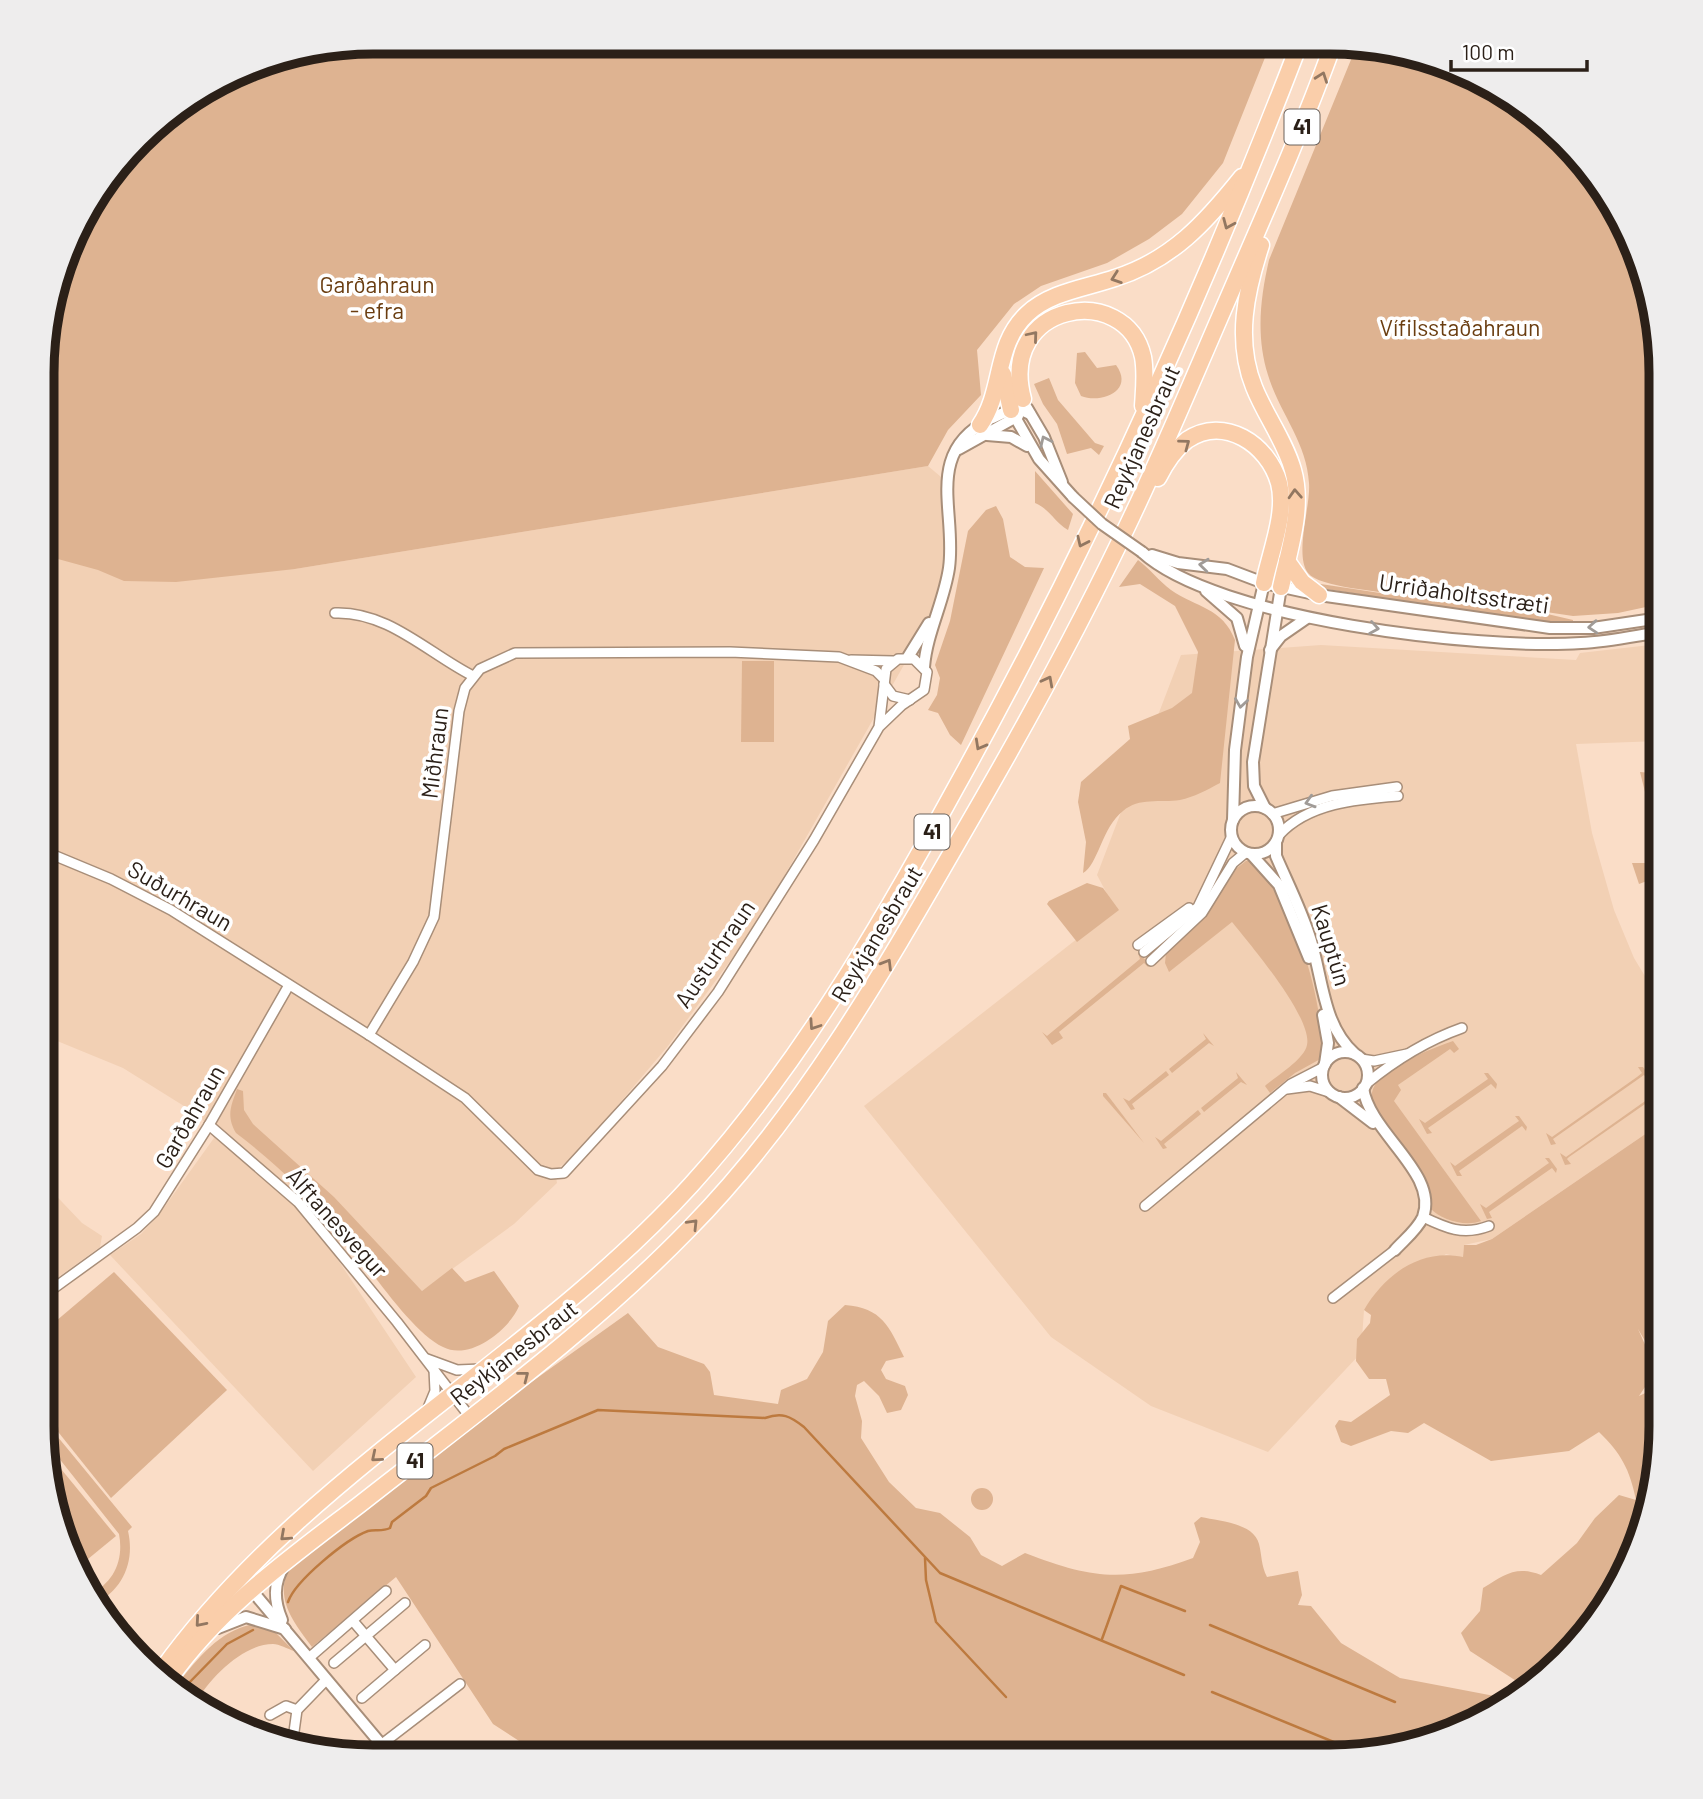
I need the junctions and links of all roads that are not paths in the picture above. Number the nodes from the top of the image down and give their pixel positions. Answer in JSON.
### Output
{"nodes":[{"id":1,"x":1297,"y":54,"type":"edge"},
{"id":2,"x":1330,"y":54,"type":"edge"},
{"id":3,"x":1255,"y":161,"type":"junction"},
{"id":4,"x":1270,"y":208,"type":"junction"},
{"id":5,"x":1001,"y":361,"type":"junction"},
{"id":6,"x":1020,"y":410,"type":"junction"},
{"id":7,"x":1142,"y":416,"type":"junction"},
{"id":8,"x":982,"y":430,"type":"junction"},
{"id":9,"x":1034,"y":453,"type":"junction"},
{"id":10,"x":1070,"y":494,"type":"junction"},
{"id":11,"x":1143,"y":552,"type":"junction"},
{"id":12,"x":1287,"y":561,"type":"junction"},
{"id":13,"x":1189,"y":580,"type":"junction"},
{"id":14,"x":1264,"y":583,"type":"junction"},
{"id":15,"x":1282,"y":587,"type":"junction"},
{"id":16,"x":1319,"y":595,"type":"junction"},
{"id":17,"x":1087,"y":605,"type":"junction"},
{"id":18,"x":1257,"y":605,"type":"junction"},
{"id":19,"x":1276,"y":610,"type":"junction"},
{"id":20,"x":335,"y":613,"type":"dead end"},
{"id":21,"x":935,"y":615,"type":"junction"},
{"id":22,"x":1307,"y":618,"type":"junction"},
{"id":23,"x":1649,"y":620,"type":"edge"},
{"id":24,"x":1649,"y":633,"type":"edge"},
{"id":25,"x":1268,"y":652,"type":"junction"},
{"id":26,"x":908,"y":657,"type":"junction"},
{"id":27,"x":1247,"y":657,"type":"junction"},
{"id":28,"x":849,"y":660,"type":"junction"},
{"id":29,"x":893,"y":661,"type":"junction"},
{"id":30,"x":924,"y":667,"type":"junction"},
{"id":31,"x":473,"y":676,"type":"junction"},
{"id":32,"x":884,"y":682,"type":"junction"},
{"id":33,"x":910,"y":701,"type":"junction"},
{"id":34,"x":879,"y":727,"type":"junction"},
{"id":35,"x":1268,"y":811,"type":"junction"},
{"id":36,"x":1233,"y":820,"type":"junction"},
{"id":37,"x":1231,"y":838,"type":"junction"},
{"id":38,"x":1277,"y":839,"type":"junction"},
{"id":39,"x":1249,"y":854,"type":"junction"},
{"id":40,"x":54,"y":855,"type":"edge"},
{"id":41,"x":1141,"y":949,"type":"dead end"},
{"id":42,"x":1152,"y":961,"type":"dead end"},
{"id":43,"x":289,"y":985,"type":"junction"},
{"id":44,"x":1462,"y":1028,"type":"dead end"},
{"id":45,"x":369,"y":1035,"type":"junction"},
{"id":46,"x":1409,"y":1054,"type":"junction"},
{"id":47,"x":1358,"y":1057,"type":"junction"},
{"id":48,"x":1324,"y":1065,"type":"junction"},
{"id":49,"x":1364,"y":1086,"type":"junction"},
{"id":50,"x":1286,"y":1090,"type":"junction"},
{"id":51,"x":1334,"y":1095,"type":"junction"},
{"id":52,"x":209,"y":1125,"type":"junction"},
{"id":53,"x":1381,"y":1130,"type":"junction"},
{"id":54,"x":1145,"y":1206,"type":"dead end"},
{"id":55,"x":1423,"y":1217,"type":"junction"},
{"id":56,"x":1489,"y":1226,"type":"dead end"},
{"id":57,"x":1395,"y":1250,"type":"joint"},
{"id":58,"x":54,"y":1288,"type":"edge"},
{"id":59,"x":1333,"y":1298,"type":"dead end"},
{"id":60,"x":426,"y":1358,"type":"junction"},
{"id":61,"x":434,"y":1369,"type":"junction"},
{"id":62,"x":485,"y":1369,"type":"junction"},
{"id":63,"x":453,"y":1394,"type":"junction"},
{"id":64,"x":470,"y":1418,"type":"junction"},
{"id":65,"x":422,"y":1419,"type":"junction"},
{"id":66,"x":286,"y":1562,"type":"junction"},
{"id":67,"x":246,"y":1583,"type":"junction"},
{"id":68,"x":386,"y":1591,"type":"dead end"},
{"id":69,"x":405,"y":1603,"type":"dead end"},
{"id":70,"x":353,"y":1621,"type":"junction"},
{"id":71,"x":286,"y":1629,"type":"junction"},
{"id":72,"x":207,"y":1634,"type":"junction"},
{"id":73,"x":365,"y":1636,"type":"junction"},
{"id":74,"x":425,"y":1645,"type":"dead end"},
{"id":75,"x":310,"y":1657,"type":"junction"},
{"id":76,"x":334,"y":1663,"type":"dead end"},
{"id":77,"x":165,"y":1667,"type":"edge"},
{"id":78,"x":395,"y":1670,"type":"junction"},
{"id":79,"x":173,"y":1674,"type":"edge"},
{"id":80,"x":326,"y":1680,"type":"junction"},
{"id":81,"x":460,"y":1684,"type":"dead end"},
{"id":82,"x":362,"y":1698,"type":"dead end"},
{"id":83,"x":297,"y":1710,"type":"junction"},
{"id":84,"x":270,"y":1715,"type":"dead end"},
{"id":85,"x":294,"y":1735,"type":"edge"},
{"id":86,"x":382,"y":1744,"type":"joint"}],
"edges":[{"from":1,"to":3,"type":"highway","name":"Reykjanesbraut","number":"41"},
{"from":4,"to":2,"type":"highway","name":"Reykjanesbraut","number":"41","one_way":true},
{"from":3,"to":5,"type":"highway","one_way":true},
{"from":3,"to":7,"type":"highway","name":"Reykjanesbraut","number":"41","one_way":true},
{"from":12,"to":4,"type":"highway","one_way":true},
{"from":4,"to":17,"type":"highway","name":"Reykjanesbraut","number":"41"},
{"from":5,"to":6,"type":"highway"},
{"from":5,"to":8,"type":"highway"},
{"from":6,"to":7,"type":"highway","one_way":true},
{"from":6,"to":8,"type":"street","name":"Austurhraun"},
{"from":6,"to":9,"type":"street"},
{"from":10,"to":6,"type":"street","one_way":true},
{"from":7,"to":62,"type":"highway","name":"Reykjanesbraut","number":"41","one_way":true},
{"from":8,"to":9,"type":"street"},
{"from":8,"to":21,"type":"street","name":"Austurhraun"},
{"from":9,"to":10,"type":"street"},
{"from":10,"to":11,"type":"street","bridge":true},
{"from":11,"to":13,"type":"street"},
{"from":14,"to":11,"type":"street","one_way":true},
{"from":12,"to":15,"type":"highway"},
{"from":12,"to":16,"type":"highway"},
{"from":13,"to":18,"type":"street"},
{"from":13,"to":27,"type":"street"},
{"from":14,"to":15,"type":"street","name":"Urriðaholtsstræti"},
{"from":17,"to":14,"type":"highway","one_way":true},
{"from":14,"to":18,"type":"street"},
{"from":15,"to":16,"type":"street","name":"Urriðaholtsstræti"},
{"from":15,"to":19,"type":"street","name":"Kauptún"},
{"from":23,"to":16,"type":"street","name":"Urriðaholtsstræti","one_way":true},
{"from":64,"to":17,"type":"highway","name":"Reykjanesbraut","number":"41","one_way":true},
{"from":18,"to":19,"type":"street"},
{"from":18,"to":27,"type":"street"},
{"from":19,"to":22,"type":"street","name":"Urriðaholtsstræti"},
{"from":19,"to":25,"type":"street","name":"Kauptún"},
{"from":20,"to":31,"type":"street"},
{"from":21,"to":26,"type":"street","name":"Austurhraun"},
{"from":21,"to":30,"type":"street","name":"Austurhraun"},
{"from":22,"to":24,"type":"street","name":"Urriðaholtsstræti","one_way":true},
{"from":22,"to":25,"type":"street"},
{"from":25,"to":35,"type":"street","name":"Kauptún"},
{"from":26,"to":29,"type":"street"},
{"from":26,"to":30,"type":"street"},
{"from":27,"to":36,"type":"street","one_way":true},
{"from":28,"to":29,"type":"street"},
{"from":28,"to":31,"type":"street"},
{"from":28,"to":32,"type":"street"},
{"from":29,"to":32,"type":"street","name":"Austurhraun"},
{"from":30,"to":33,"type":"street","name":"Austurhraun"},
{"from":31,"to":45,"type":"street","name":"Miðhraun"},
{"from":32,"to":33,"type":"street"},
{"from":32,"to":34,"type":"street","name":"Austurhraun"},
{"from":33,"to":34,"type":"street","name":"Austurhraun"},
{"from":34,"to":45,"type":"street","name":"Austurhraun"},
{"from":35,"to":36,"type":"street"},
{"from":35,"to":38,"type":"street","name":"Kauptún"},
{"from":38,"to":35,"type":"street","one_way":true},
{"from":36,"to":37,"type":"street"},
{"from":37,"to":39,"type":"street","name":"Kauptún"},
{"from":37,"to":41,"type":"street"},
{"from":38,"to":39,"type":"street"},
{"from":38,"to":47,"type":"street","name":"Kauptún"},
{"from":39,"to":42,"type":"street"},
{"from":39,"to":48,"type":"street","name":"Kauptún"},
{"from":40,"to":43,"type":"street","name":"Suðurhraun"},
{"from":43,"to":45,"type":"street"},
{"from":43,"to":52,"type":"street","name":"Garðahraun"},
{"from":44,"to":46,"type":"street"},
{"from":46,"to":47,"type":"street"},
{"from":46,"to":49,"type":"street"},
{"from":47,"to":48,"type":"street"},
{"from":47,"to":49,"type":"street","name":"Kauptún"},
{"from":48,"to":50,"type":"street"},
{"from":48,"to":51,"type":"street","name":"Kauptún"},
{"from":49,"to":51,"type":"street"},
{"from":49,"to":53,"type":"street","name":"Kauptún"},
{"from":50,"to":51,"type":"street"},
{"from":50,"to":54,"type":"street"},
{"from":51,"to":53,"type":"street","name":"Kauptún"},
{"from":52,"to":58,"type":"street","name":"Garðahraun"},
{"from":52,"to":60,"type":"street","name":"Álftanesvegur"},
{"from":53,"to":55,"type":"street","name":"Kauptún"},
{"from":55,"to":56,"type":"street"},
{"from":55,"to":57,"type":"street"},
{"from":57,"to":59,"type":"street"},
{"from":60,"to":61,"type":"street","name":"Álftanesvegur"},
{"from":60,"to":62,"type":"street"},
{"from":61,"to":63,"type":"street","name":"Álftanesvegur"},
{"from":61,"to":65,"type":"street"},
{"from":62,"to":63,"type":"highway","name":"Reykjanesbraut","number":"41"},
{"from":63,"to":64,"type":"street","name":"Álftanesvegur"},
{"from":63,"to":65,"type":"highway","name":"Reykjanesbraut","number":"41"},
{"from":64,"to":66,"type":"highway","name":"Reykjanesbraut","number":"41"},
{"from":65,"to":67,"type":"highway","name":"Reykjanesbraut","number":"41","one_way":true},
{"from":66,"to":67,"type":"highway","name":"Reykjanesbraut","number":"41"},
{"from":66,"to":71,"type":"street"},
{"from":67,"to":71,"type":"street"},
{"from":67,"to":72,"type":"highway","name":"Reykjanesbraut","number":"41"},
{"from":67,"to":77,"type":"highway","name":"Reykjanesbraut","number":"41","one_way":true},
{"from":68,"to":70,"type":"street"},
{"from":69,"to":73,"type":"street"},
{"from":70,"to":73,"type":"street"},
{"from":70,"to":75,"type":"street"},
{"from":71,"to":72,"type":"street","number":"41"},
{"from":71,"to":75,"type":"street"},
{"from":72,"to":79,"type":"highway","name":"Reykjanesbraut","number":"41"},
{"from":73,"to":76,"type":"street"},
{"from":73,"to":78,"type":"street"},
{"from":74,"to":78,"type":"street"},
{"from":75,"to":80,"type":"street"},
{"from":78,"to":82,"type":"street"},
{"from":80,"to":83,"type":"street"},
{"from":80,"to":86,"type":"street"},
{"from":81,"to":86,"type":"street"},
{"from":83,"to":84,"type":"street"},
{"from":83,"to":85,"type":"street"}]}
